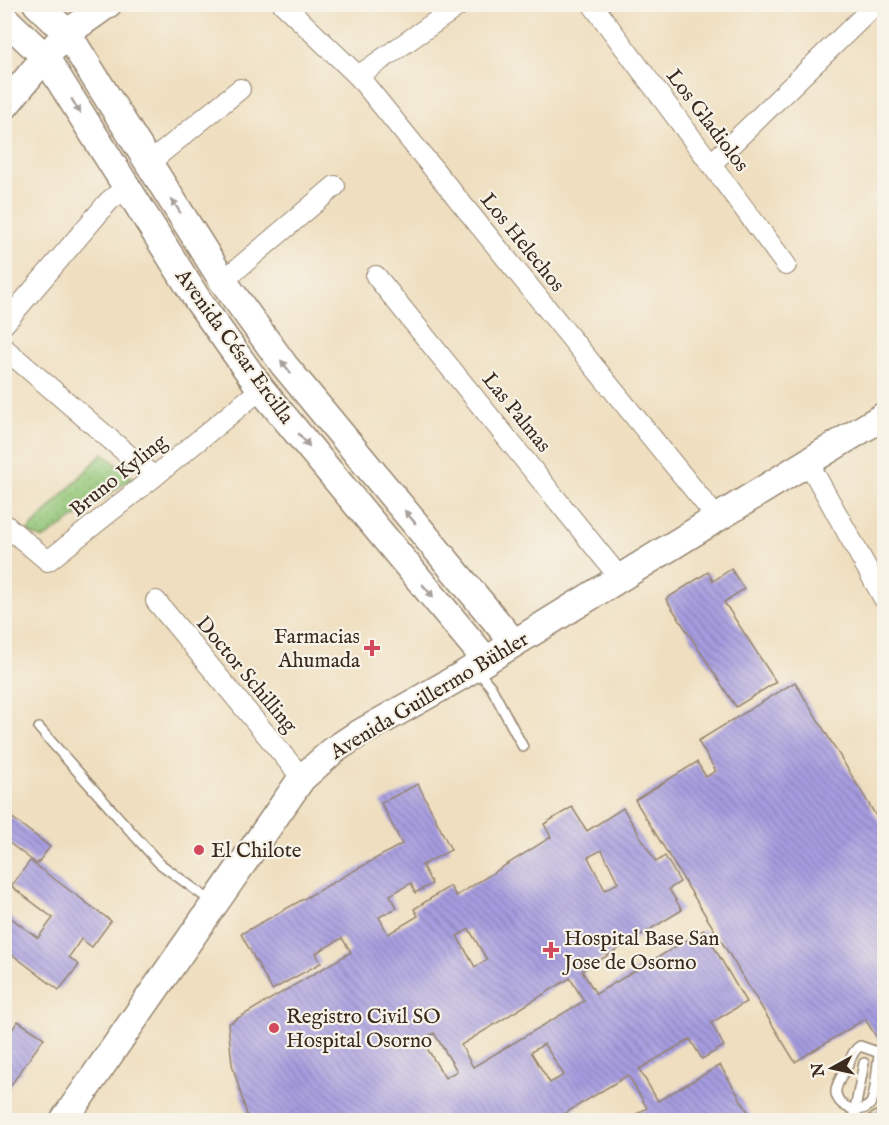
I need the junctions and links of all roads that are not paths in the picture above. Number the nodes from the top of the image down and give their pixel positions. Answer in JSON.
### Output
{"nodes":[{"id":1,"x":37,"y":4,"type":"edge"},
{"id":2,"x":108,"y":4,"type":"edge"},
{"id":3,"x":283,"y":4,"type":"edge"},
{"id":4,"x":461,"y":4,"type":"edge"},
{"id":5,"x":592,"y":4,"type":"edge"},
{"id":6,"x":876,"y":4,"type":"edge"},
{"id":7,"x":4,"y":18,"type":"edge"},
{"id":8,"x":67,"y":33,"type":"junction"},
{"id":9,"x":45,"y":57,"type":"junction"},
{"id":10,"x":358,"y":76,"type":"junction"},
{"id":11,"x":240,"y":88,"type":"dead end"},
{"id":12,"x":4,"y":106,"type":"edge"},
{"id":13,"x":711,"y":164,"type":"junction"},
{"id":14,"x":155,"y":172,"type":"junction"},
{"id":15,"x":335,"y":186,"type":"dead end"},
{"id":16,"x":132,"y":195,"type":"junction"},
{"id":17,"x":786,"y":265,"type":"dead end"},
{"id":18,"x":376,"y":276,"type":"dead end"},
{"id":19,"x":223,"y":281,"type":"junction"},
{"id":20,"x":4,"y":324,"type":"edge"},
{"id":21,"x":264,"y":338,"type":"junction"},
{"id":22,"x":4,"y":348,"type":"edge"},
{"id":23,"x":239,"y":358,"type":"junction"},
{"id":24,"x":261,"y":388,"type":"junction"},
{"id":25,"x":885,"y":416,"type":"edge"},
{"id":26,"x":808,"y":462,"type":"junction"},
{"id":27,"x":154,"y":477,"type":"junction"},
{"id":28,"x":386,"y":488,"type":"junction"},
{"id":29,"x":362,"y":510,"type":"junction"},
{"id":30,"x":717,"y":518,"type":"junction"},
{"id":31,"x":4,"y":524,"type":"edge"},
{"id":32,"x":620,"y":578,"type":"junction"},
{"id":33,"x":885,"y":599,"type":"edge"},
{"id":34,"x":156,"y":601,"type":"dead end"},
{"id":35,"x":514,"y":643,"type":"junction"},
{"id":36,"x":480,"y":664,"type":"junction"},
{"id":37,"x":39,"y":728,"type":"dead end"},
{"id":38,"x":524,"y":747,"type":"dead end"},
{"id":39,"x":302,"y":778,"type":"junction"},
{"id":40,"x":215,"y":904,"type":"junction"},
{"id":41,"x":864,"y":1063,"type":"dead end"},
{"id":42,"x":855,"y":1110,"type":"junction"},
{"id":43,"x":64,"y":1120,"type":"edge"},
{"id":44,"x":853,"y":1120,"type":"edge"}],
"edges":[{"from":1,"to":8,"type":"main road","name":"Avenida César Ercilla"},
{"from":2,"to":8,"type":"main road"},
{"from":3,"to":10,"type":"street","name":"Los Helechos"},
{"from":4,"to":10,"type":"street"},
{"from":5,"to":13,"type":"street","name":"Los Gladiolos"},
{"from":6,"to":13,"type":"street"},
{"from":7,"to":9,"type":"main road","name":"Avenida César Ercilla"},
{"from":8,"to":9,"type":"main road"},
{"from":8,"to":14,"type":"main road","name":"Avenida César Ercilla"},
{"from":9,"to":12,"type":"main road"},
{"from":9,"to":16,"type":"main road","name":"Avenida César Ercilla","one_way":true},
{"from":10,"to":30,"type":"street","name":"Los Helechos"},
{"from":11,"to":14,"type":"street"},
{"from":13,"to":17,"type":"street","name":"Los Gladiolos"},
{"from":14,"to":16,"type":"main road"},
{"from":19,"to":14,"type":"main road","name":"Avenida César Ercilla","one_way":true},
{"from":15,"to":19,"type":"street"},
{"from":16,"to":20,"type":"street"},
{"from":16,"to":23,"type":"main road","name":"Avenida César Ercilla"},
{"from":18,"to":32,"type":"street","name":"Las Palmas"},
{"from":19,"to":21,"type":"main road","name":"Avenida César Ercilla"},
{"from":21,"to":23,"type":"main road"},
{"from":28,"to":21,"type":"main road","name":"Avenida César Ercilla","one_way":true},
{"from":22,"to":27,"type":"street"},
{"from":23,"to":24,"type":"main road","name":"Avenida César Ercilla"},
{"from":24,"to":27,"type":"street","name":"Bruno Kyling"},
{"from":24,"to":29,"type":"main road","name":"Avenida César Ercilla","one_way":true},
{"from":25,"to":26,"type":"main road","name":"Avenida Guillermo Bühler"},
{"from":26,"to":30,"type":"main road","name":"Avenida Guillermo Bühler"},
{"from":26,"to":33,"type":"street"},
{"from":27,"to":31,"type":"street","name":"Bruno Kyling"},
{"from":28,"to":29,"type":"main road"},
{"from":35,"to":28,"type":"main road","name":"Avenida César Ercilla","one_way":true},
{"from":29,"to":36,"type":"main road","name":"Avenida César Ercilla","one_way":true},
{"from":30,"to":32,"type":"main road","name":"Avenida Guillermo Bühler"},
{"from":32,"to":35,"type":"main road","name":"Avenida Guillermo Bühler"},
{"from":34,"to":39,"type":"street","name":"Doctor Schilling"},
{"from":35,"to":36,"type":"main road","name":"Avenida Guillermo Bühler"},
{"from":36,"to":38,"type":"lane"},
{"from":36,"to":39,"type":"main road","name":"Avenida Guillermo Bühler"},
{"from":37,"to":40,"type":"lane"},
{"from":39,"to":40,"type":"main road","name":"Avenida Guillermo Bühler"},
{"from":40,"to":43,"type":"main road","name":"Avenida Guillermo Bühler"},
{"from":41,"to":42,"type":"lane"},
{"from":42,"to":42,"type":"lane"},
{"from":42,"to":44,"type":"lane"}]}
